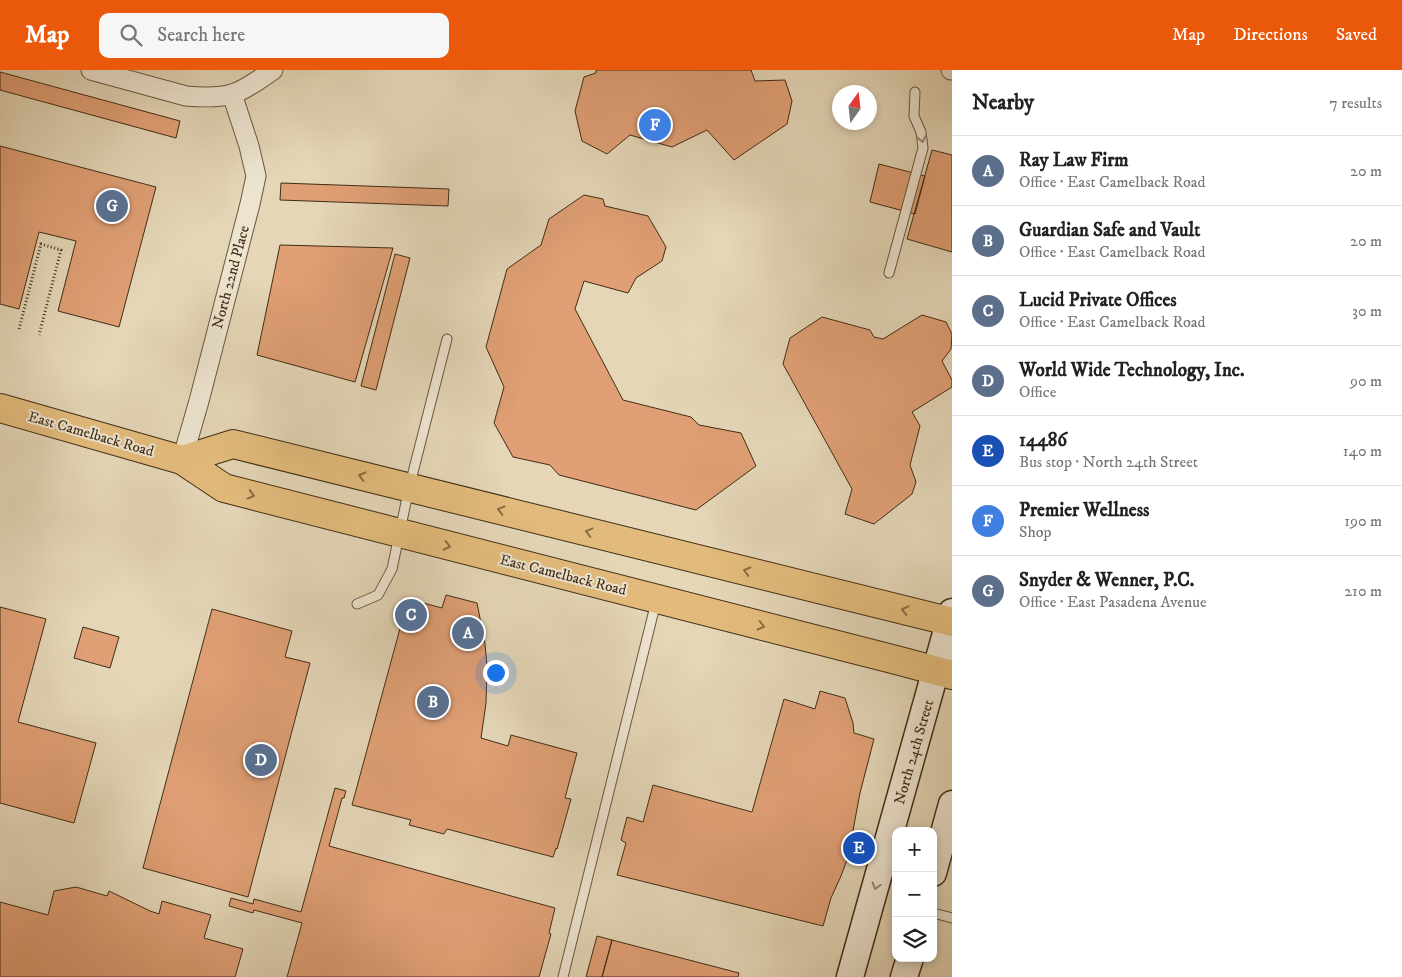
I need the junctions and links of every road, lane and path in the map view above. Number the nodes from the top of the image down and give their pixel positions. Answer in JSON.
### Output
{"nodes":[{"id":1,"x":91,"y":70,"type":"edge"},
{"id":2,"x":273,"y":70,"type":"edge"},
{"id":3,"x":915,"y":92,"type":"dead end"},
{"id":4,"x":232,"y":94,"type":"junction"},
{"id":5,"x":889,"y":273,"type":"dead end"},
{"id":6,"x":19,"y":329,"type":"dead end"},
{"id":7,"x":39,"y":335,"type":"dead end"},
{"id":8,"x":447,"y":339,"type":"dead end"},
{"id":9,"x":0,"y":408,"type":"edge"},
{"id":10,"x":182,"y":460,"type":"junction"},
{"id":11,"x":409,"y":488,"type":"junction"},
{"id":12,"x":400,"y":534,"type":"junction"},
{"id":13,"x":657,"y":599,"type":"junction"},
{"id":14,"x":357,"y":604,"type":"dead end"},
{"id":15,"x":951,"y":619,"type":"edge"},
{"id":16,"x":944,"y":673,"type":"edge"},
{"id":17,"x":952,"y":804,"type":"edge"},
{"id":18,"x":933,"y":872,"type":"edge"},
{"id":19,"x":937,"y":914,"type":"edge"},
{"id":20,"x":952,"y":918,"type":"edge"},
{"id":21,"x":909,"y":962,"type":"edge"},
{"id":22,"x":563,"y":977,"type":"edge"},
{"id":23,"x":850,"y":977,"type":"edge"},
{"id":24,"x":904,"y":977,"type":"edge"}],
"edges":[{"from":1,"to":4,"type":"street"},
{"from":2,"to":4,"type":"street"},
{"from":3,"to":5,"type":"lane","one_way":true},
{"from":4,"to":10,"type":"street","name":"North 22nd Place"},
{"from":6,"to":7,"type":"path"},
{"from":8,"to":11,"type":"lane"},
{"from":9,"to":10,"type":"main road","name":"East Camelback Road"},
{"from":11,"to":10,"type":"main road","one_way":true},
{"from":10,"to":12,"type":"main road","name":"East Camelback Road","one_way":true},
{"from":11,"to":12,"type":"lane"},
{"from":15,"to":11,"type":"main road","one_way":true},
{"from":12,"to":13,"type":"main road","name":"East Camelback Road","one_way":true},
{"from":12,"to":14,"type":"lane"},
{"from":13,"to":16,"type":"main road","name":"East Camelback Road","one_way":true},
{"from":13,"to":22,"type":"lane"},
{"from":15,"to":16,"type":"main road","name":"North 24th Street"},
{"from":16,"to":23,"type":"main road","name":"North 24th Street","one_way":true},
{"from":17,"to":18,"type":"main road"},
{"from":19,"to":20,"type":"lane"},
{"from":21,"to":24,"type":"main road"}]}
